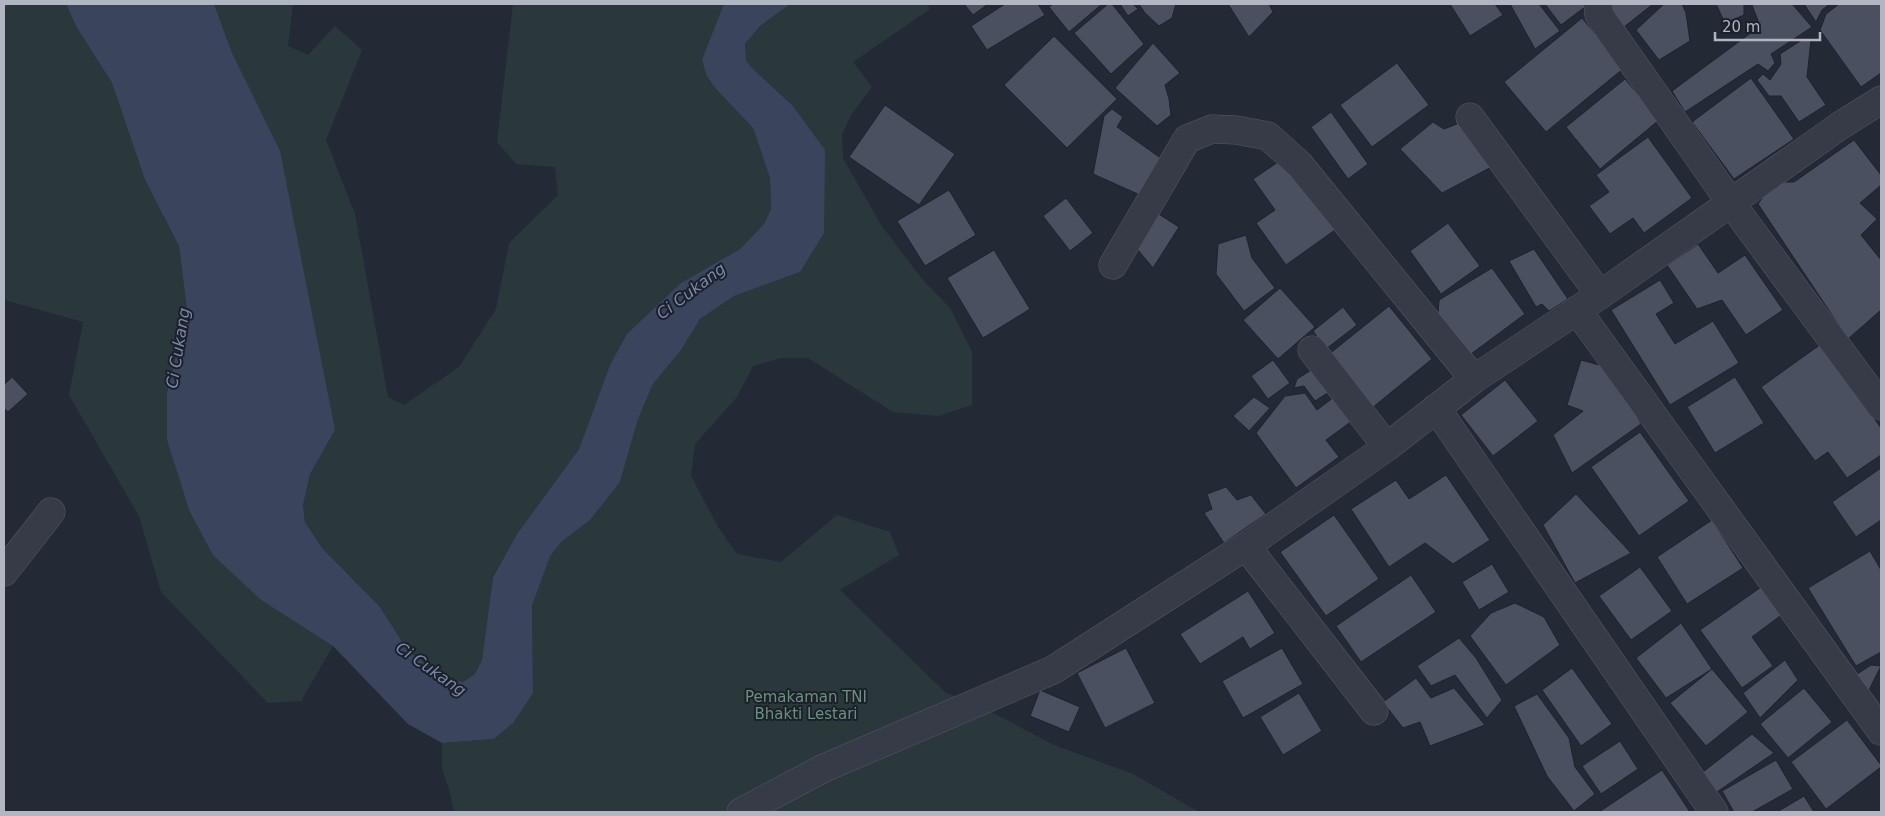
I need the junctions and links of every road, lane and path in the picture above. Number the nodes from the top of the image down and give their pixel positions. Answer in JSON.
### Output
{"nodes":[{"id":1,"x":1598,"y":4,"type":"edge"},
{"id":2,"x":1881,"y":100,"type":"edge"},
{"id":3,"x":1470,"y":117,"type":"dead end"},
{"id":4,"x":1731,"y":203,"type":"junction"},
{"id":5,"x":1113,"y":265,"type":"dead end"},
{"id":6,"x":1600,"y":295,"type":"junction"},
{"id":7,"x":1577,"y":310,"type":"junction"},
{"id":8,"x":1312,"y":350,"type":"dead end"},
{"id":9,"x":1474,"y":378,"type":"junction"},
{"id":10,"x":1881,"y":406,"type":"edge"},
{"id":11,"x":1436,"y":408,"type":"junction"},
{"id":12,"x":1387,"y":447,"type":"junction"},
{"id":13,"x":51,"y":512,"type":"dead end"},
{"id":14,"x":1246,"y":546,"type":"junction"},
{"id":15,"x":4,"y":572,"type":"edge"},
{"id":16,"x":1374,"y":711,"type":"dead end"},
{"id":17,"x":1881,"y":731,"type":"edge"},
{"id":18,"x":741,"y":812,"type":"edge"},
{"id":19,"x":1714,"y":812,"type":"edge"}],
"edges":[{"from":1,"to":4,"type":"street"},
{"from":2,"to":4,"type":"street"},
{"from":3,"to":6,"type":"street"},
{"from":4,"to":6,"type":"street"},
{"from":4,"to":10,"type":"street"},
{"from":5,"to":9,"type":"street"},
{"from":6,"to":7,"type":"street"},
{"from":7,"to":9,"type":"street"},
{"from":7,"to":17,"type":"street"},
{"from":8,"to":12,"type":"street"},
{"from":9,"to":11,"type":"street"},
{"from":11,"to":12,"type":"street"},
{"from":11,"to":19,"type":"street"},
{"from":12,"to":14,"type":"street"},
{"from":13,"to":15,"type":"street"},
{"from":14,"to":16,"type":"street"},
{"from":14,"to":18,"type":"street"}]}
